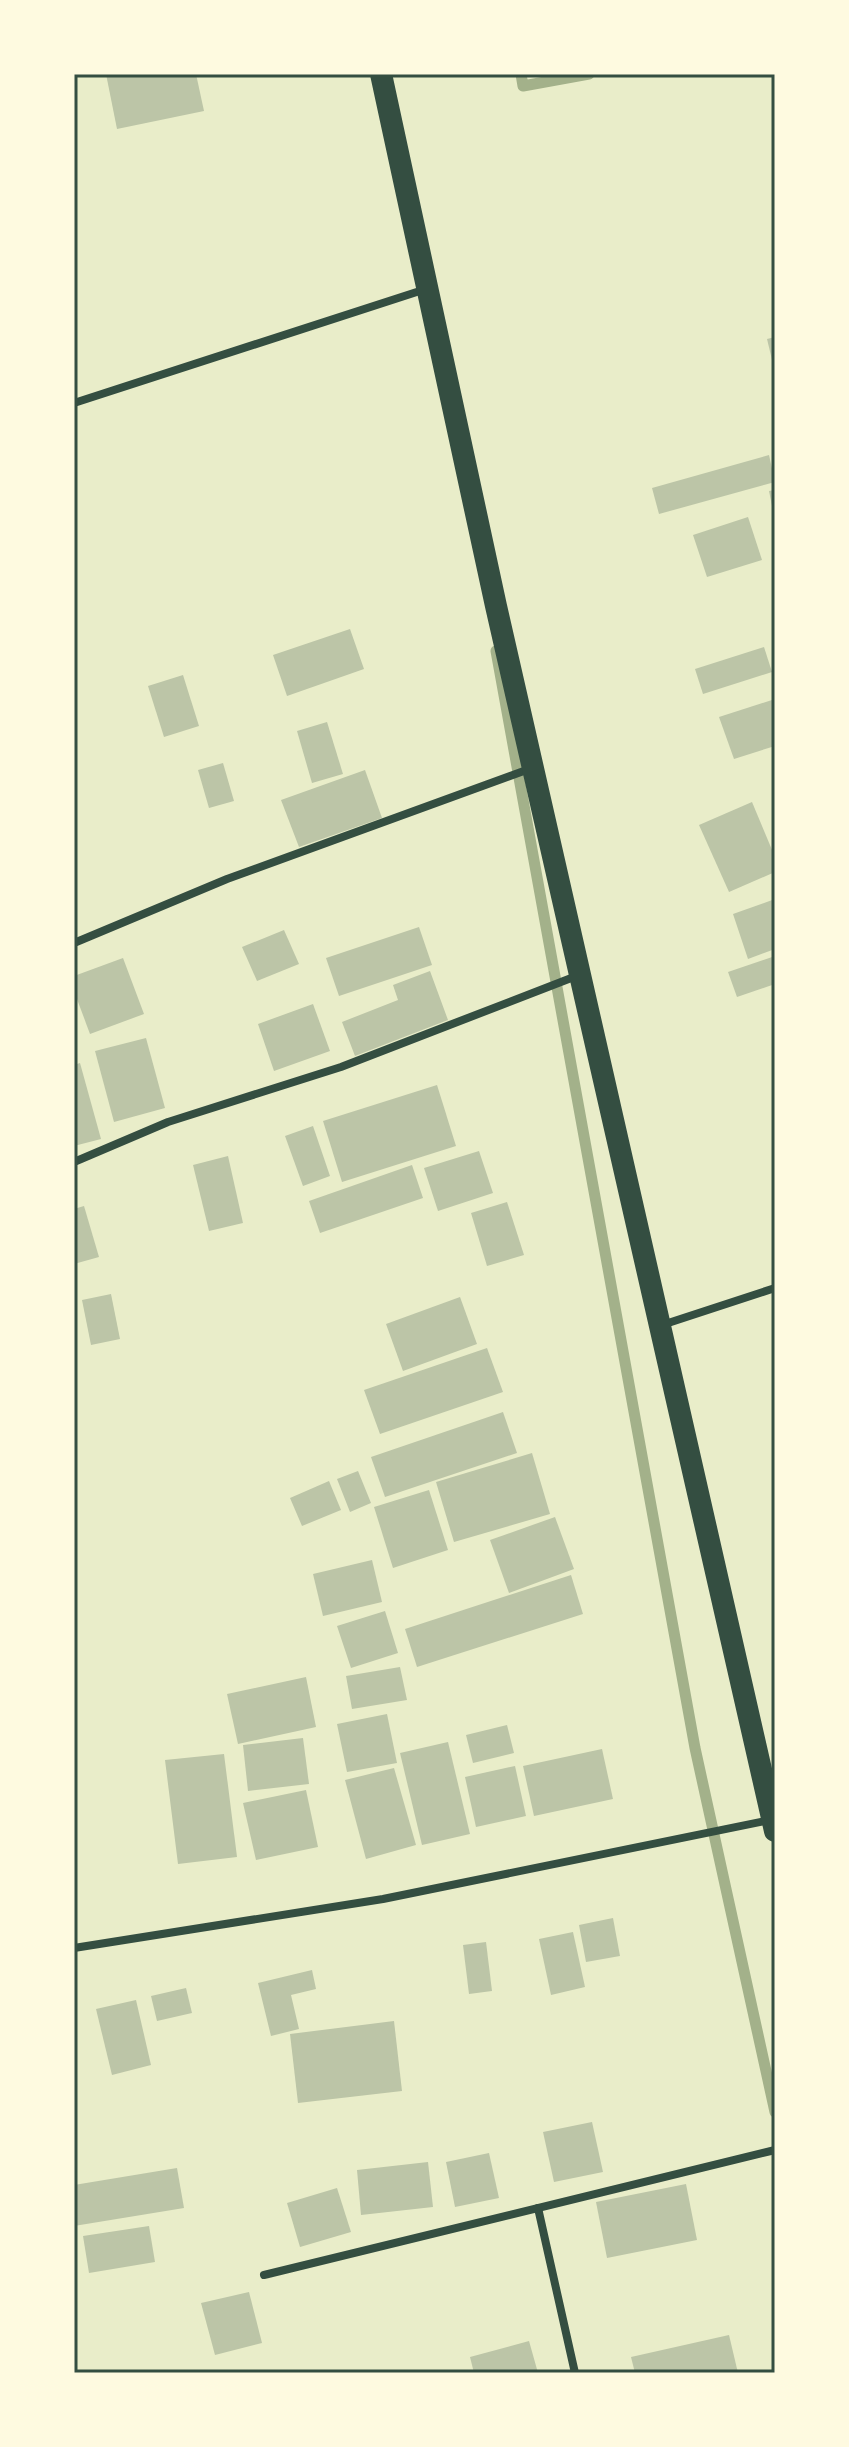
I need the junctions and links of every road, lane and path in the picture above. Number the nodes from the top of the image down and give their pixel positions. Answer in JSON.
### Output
{"nodes":[{"id":1,"x":381,"y":74,"type":"edge"},
{"id":2,"x":427,"y":288,"type":"junction"},
{"id":3,"x":74,"y":403,"type":"edge"},
{"id":4,"x":533,"y":768,"type":"junction"},
{"id":5,"x":74,"y":943,"type":"edge"},
{"id":6,"x":580,"y":975,"type":"junction"},
{"id":7,"x":74,"y":1162,"type":"edge"},
{"id":8,"x":775,"y":1288,"type":"edge"},
{"id":9,"x":661,"y":1325,"type":"junction"},
{"id":10,"x":773,"y":1825,"type":"edge"},
{"id":11,"x":74,"y":1948,"type":"edge"},
{"id":12,"x":775,"y":2150,"type":"edge"},
{"id":13,"x":538,"y":2208,"type":"junction"},
{"id":14,"x":264,"y":2275,"type":"dead end"},
{"id":15,"x":575,"y":2373,"type":"edge"}],
"edges":[{"from":1,"to":2,"type":"highway"},
{"from":2,"to":3,"type":"street"},
{"from":2,"to":4,"type":"highway"},
{"from":4,"to":5,"type":"street"},
{"from":4,"to":6,"type":"highway"},
{"from":6,"to":7,"type":"street"},
{"from":6,"to":9,"type":"highway"},
{"from":8,"to":9,"type":"street"},
{"from":9,"to":10,"type":"highway"},
{"from":10,"to":11,"type":"street"},
{"from":12,"to":13,"type":"street"},
{"from":13,"to":14,"type":"street"},
{"from":13,"to":15,"type":"street"}]}
